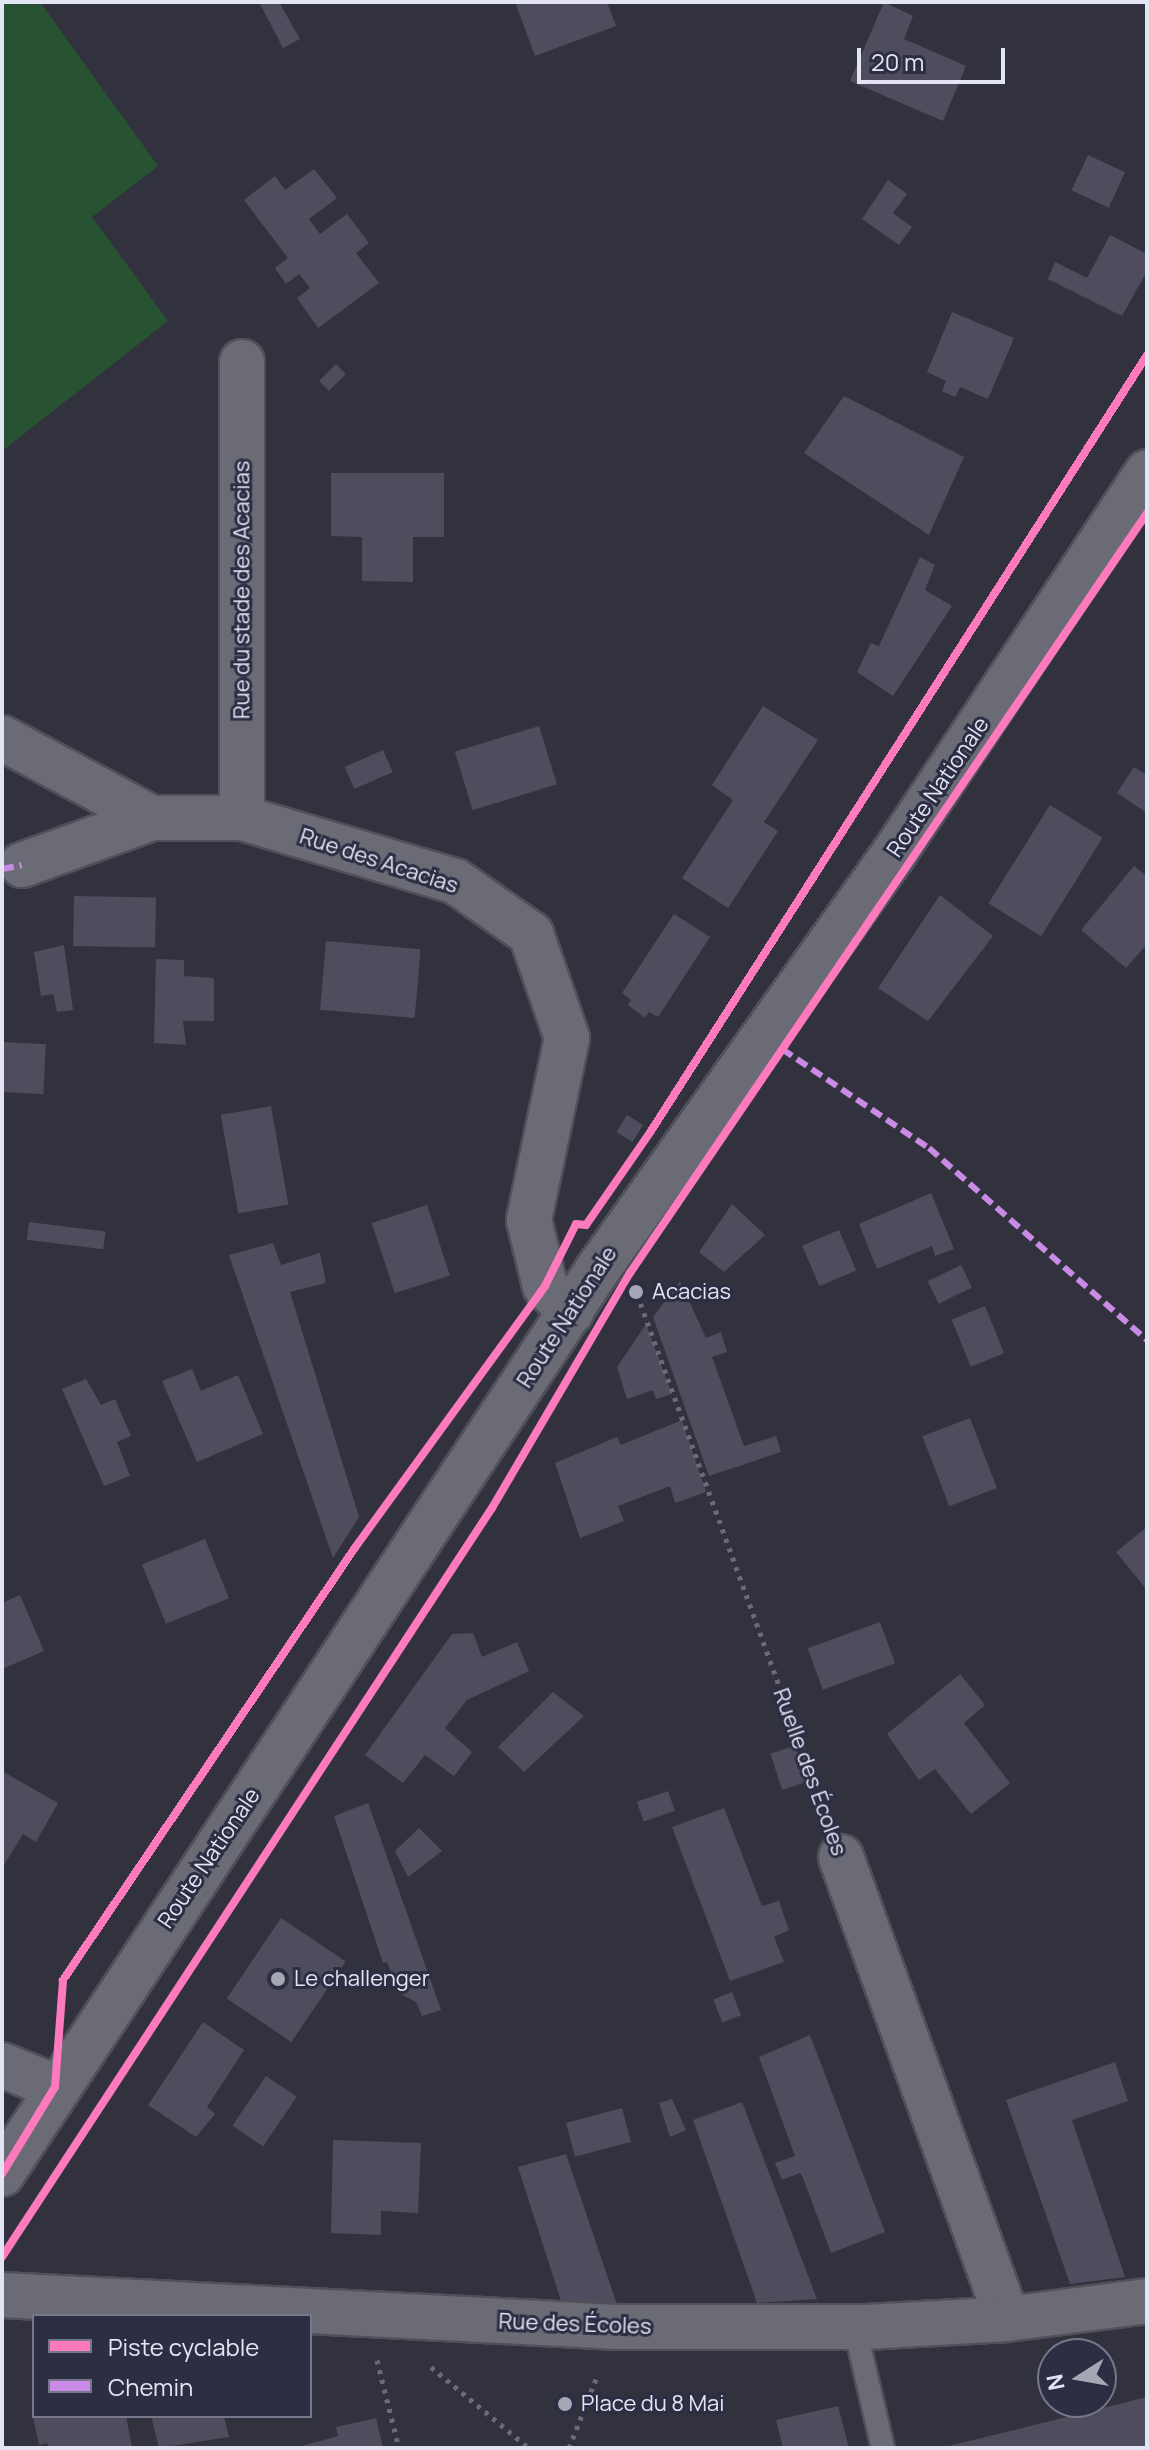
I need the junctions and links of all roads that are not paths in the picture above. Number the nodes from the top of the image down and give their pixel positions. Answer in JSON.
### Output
{"nodes":[{"id":1,"x":242,"y":362,"type":"dead end"},
{"id":2,"x":1147,"y":472,"type":"edge"},
{"id":3,"x":2,"y":738,"type":"edge"},
{"id":4,"x":152,"y":818,"type":"junction"},
{"id":5,"x":242,"y":818,"type":"junction"},
{"id":6,"x":22,"y":865,"type":"dead end"},
{"id":7,"x":571,"y":1312,"type":"junction"},
{"id":8,"x":841,"y":1857,"type":"road end"},
{"id":9,"x":2,"y":2065,"type":"edge"},
{"id":10,"x":55,"y":2087,"type":"junction"},
{"id":11,"x":2,"y":2174,"type":"edge"},
{"id":12,"x":4,"y":2298,"type":"edge"},
{"id":13,"x":1147,"y":2301,"type":"edge"},
{"id":14,"x":1007,"y":2319,"type":"junction"},
{"id":15,"x":855,"y":2328,"type":"junction"},
{"id":16,"x":883,"y":2448,"type":"edge"}],
"edges":[{"from":1,"to":5,"type":"street","name":"Rue du stade des Acacias"},
{"from":2,"to":7,"type":"street","name":"Route Nationale"},
{"from":3,"to":4,"type":"street","name":"Rue des Acacias"},
{"from":4,"to":5,"type":"street","name":"Rue des Acacias"},
{"from":4,"to":6,"type":"street","name":"Rue des Acacias"},
{"from":5,"to":7,"type":"street","name":"Rue des Acacias"},
{"from":7,"to":10,"type":"street","name":"Route Nationale"},
{"from":8,"to":14,"type":"street","name":"Ruelle des Écoles"},
{"from":9,"to":10,"type":"street"},
{"from":10,"to":11,"type":"street","name":"Route Nationale"},
{"from":12,"to":15,"type":"street","name":"Rue des Écoles"},
{"from":13,"to":14,"type":"street","name":"Rue des Écoles"},
{"from":14,"to":15,"type":"street","name":"Rue des Écoles"},
{"from":15,"to":16,"type":"lane"}]}
